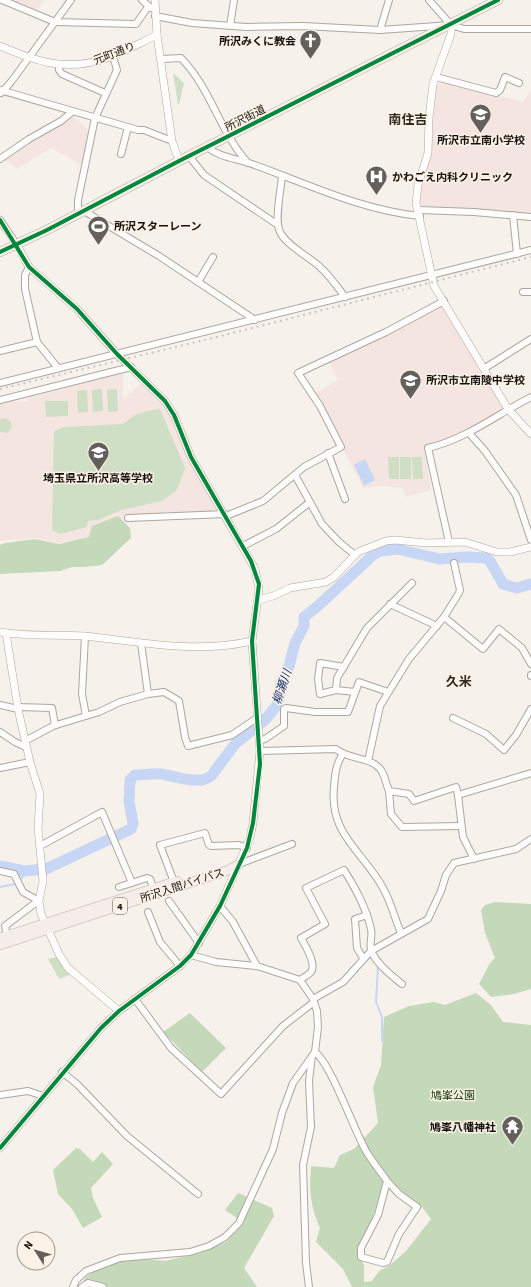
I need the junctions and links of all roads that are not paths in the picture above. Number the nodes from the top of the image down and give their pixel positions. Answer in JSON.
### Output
{"nodes":[{"id":1,"x":2,"y":0,"type":"edge"},
{"id":2,"x":71,"y":0,"type":"edge"},
{"id":3,"x":142,"y":0,"type":"edge"},
{"id":4,"x":155,"y":0,"type":"edge"},
{"id":5,"x":234,"y":0,"type":"edge"},
{"id":6,"x":389,"y":0,"type":"edge"},
{"id":7,"x":429,"y":0,"type":"edge"},
{"id":8,"x":498,"y":0,"type":"edge"},
{"id":9,"x":148,"y":7,"type":"junction"},
{"id":10,"x":155,"y":13,"type":"junction"},
{"id":11,"x":55,"y":22,"type":"junction"},
{"id":12,"x":451,"y":25,"type":"junction"},
{"id":13,"x":230,"y":26,"type":"junction"},
{"id":14,"x":531,"y":29,"type":"edge"},
{"id":15,"x":380,"y":30,"type":"junction"},
{"id":16,"x":157,"y":35,"type":"junction"},
{"id":17,"x":0,"y":46,"type":"edge"},
{"id":18,"x":113,"y":56,"type":"junction"},
{"id":19,"x":28,"y":58,"type":"junction"},
{"id":20,"x":162,"y":59,"type":"junction"},
{"id":21,"x":59,"y":65,"type":"junction"},
{"id":22,"x":436,"y":77,"type":"junction"},
{"id":23,"x":519,"y":83,"type":"dead end"},
{"id":24,"x":1,"y":91,"type":"edge"},
{"id":25,"x":105,"y":93,"type":"junction"},
{"id":26,"x":72,"y":112,"type":"junction"},
{"id":27,"x":95,"y":118,"type":"junction"},
{"id":28,"x":128,"y":127,"type":"junction"},
{"id":29,"x":229,"y":137,"type":"junction"},
{"id":30,"x":172,"y":140,"type":"junction"},
{"id":31,"x":207,"y":147,"type":"junction"},
{"id":32,"x":121,"y":154,"type":"dead end"},
{"id":33,"x":189,"y":156,"type":"junction"},
{"id":34,"x":0,"y":159,"type":"edge"},
{"id":35,"x":179,"y":161,"type":"junction"},
{"id":36,"x":248,"y":163,"type":"junction"},
{"id":37,"x":282,"y":176,"type":"junction"},
{"id":38,"x":81,"y":213,"type":"junction"},
{"id":39,"x":419,"y":213,"type":"junction"},
{"id":40,"x":513,"y":215,"type":"junction"},
{"id":41,"x":531,"y":217,"type":"edge"},
{"id":42,"x":0,"y":220,"type":"edge"},
{"id":43,"x":278,"y":225,"type":"junction"},
{"id":44,"x":17,"y":245,"type":"junction"},
{"id":45,"x":531,"y":250,"type":"edge"},
{"id":46,"x":0,"y":252,"type":"edge"},
{"id":47,"x":517,"y":254,"type":"junction"},
{"id":48,"x":213,"y":257,"type":"dead end"},
{"id":49,"x":29,"y":267,"type":"junction"},
{"id":50,"x":431,"y":275,"type":"junction"},
{"id":51,"x":198,"y":282,"type":"junction"},
{"id":52,"x":523,"y":292,"type":"dead end"},
{"id":53,"x":531,"y":292,"type":"edge"},
{"id":54,"x":345,"y":297,"type":"junction"},
{"id":55,"x":444,"y":301,"type":"junction"},
{"id":56,"x":255,"y":320,"type":"junction"},
{"id":57,"x":531,"y":339,"type":"edge"},
{"id":58,"x":37,"y":342,"type":"junction"},
{"id":59,"x":0,"y":351,"type":"edge"},
{"id":60,"x":117,"y":354,"type":"junction"},
{"id":61,"x":131,"y":367,"type":"junction"},
{"id":62,"x":58,"y":368,"type":"junction"},
{"id":63,"x":485,"y":368,"type":"junction"},
{"id":64,"x":0,"y":383,"type":"edge"},
{"id":65,"x":531,"y":397,"type":"edge"},
{"id":66,"x":0,"y":400,"type":"edge"},
{"id":67,"x":508,"y":409,"type":"junction"},
{"id":68,"x":469,"y":433,"type":"junction"},
{"id":69,"x":531,"y":434,"type":"edge"},
{"id":70,"x":328,"y":454,"type":"junction"},
{"id":71,"x":295,"y":475,"type":"junction"},
{"id":72,"x":346,"y":498,"type":"dead end"},
{"id":73,"x":310,"y":502,"type":"junction"},
{"id":74,"x":225,"y":515,"type":"junction"},
{"id":75,"x":128,"y":518,"type":"dead end"},
{"id":76,"x":531,"y":540,"type":"edge"},
{"id":77,"x":449,"y":542,"type":"junction"},
{"id":78,"x":242,"y":546,"type":"junction"},
{"id":79,"x":531,"y":547,"type":"edge"},
{"id":80,"x":355,"y":555,"type":"junction"},
{"id":81,"x":454,"y":563,"type":"dead end"},
{"id":82,"x":412,"y":583,"type":"dead end"},
{"id":83,"x":258,"y":600,"type":"junction"},
{"id":84,"x":390,"y":604,"type":"junction"},
{"id":85,"x":444,"y":617,"type":"junction"},
{"id":86,"x":437,"y":626,"type":"junction"},
{"id":87,"x":3,"y":633,"type":"edge"},
{"id":88,"x":85,"y":636,"type":"junction"},
{"id":89,"x":252,"y":641,"type":"junction"},
{"id":90,"x":141,"y":643,"type":"junction"},
{"id":91,"x":531,"y":664,"type":"edge"},
{"id":92,"x":344,"y":667,"type":"junction"},
{"id":93,"x":336,"y":690,"type":"junction"},
{"id":94,"x":355,"y":692,"type":"junction"},
{"id":95,"x":388,"y":692,"type":"junction"},
{"id":96,"x":148,"y":694,"type":"junction"},
{"id":97,"x":0,"y":705,"type":"edge"},
{"id":98,"x":18,"y":708,"type":"junction"},
{"id":99,"x":531,"y":709,"type":"edge"},
{"id":100,"x":86,"y":716,"type":"junction"},
{"id":101,"x":454,"y":718,"type":"dead end"},
{"id":102,"x":257,"y":719,"type":"junction"},
{"id":103,"x":55,"y":725,"type":"junction"},
{"id":104,"x":1,"y":734,"type":"edge"},
{"id":105,"x":258,"y":737,"type":"junction"},
{"id":106,"x":26,"y":744,"type":"junction"},
{"id":107,"x":260,"y":750,"type":"junction"},
{"id":108,"x":342,"y":755,"type":"junction"},
{"id":109,"x":368,"y":761,"type":"junction"},
{"id":110,"x":30,"y":762,"type":"junction"},
{"id":111,"x":0,"y":768,"type":"edge"},
{"id":112,"x":531,"y":773,"type":"edge"},
{"id":113,"x":389,"y":791,"type":"junction"},
{"id":114,"x":458,"y":795,"type":"junction"},
{"id":115,"x":461,"y":826,"type":"junction"},
{"id":116,"x":531,"y":839,"type":"edge"},
{"id":117,"x":292,"y":844,"type":"dead end"},
{"id":118,"x":40,"y":846,"type":"junction"},
{"id":119,"x":247,"y":848,"type":"junction"},
{"id":120,"x":474,"y":859,"type":"junction"},
{"id":121,"x":239,"y":864,"type":"junction"},
{"id":122,"x":0,"y":871,"type":"edge"},
{"id":123,"x":174,"y":882,"type":"junction"},
{"id":124,"x":132,"y":883,"type":"junction"},
{"id":125,"x":119,"y":887,"type":"dead end"},
{"id":126,"x":153,"y":887,"type":"junction"},
{"id":127,"x":39,"y":901,"type":"junction"},
{"id":128,"x":169,"y":901,"type":"dead end"},
{"id":129,"x":220,"y":906,"type":"junction"},
{"id":130,"x":148,"y":912,"type":"dead end"},
{"id":131,"x":367,"y":915,"type":"junction"},
{"id":132,"x":46,"y":927,"type":"junction"},
{"id":133,"x":401,"y":933,"type":"junction"},
{"id":134,"x":3,"y":937,"type":"edge"},
{"id":135,"x":199,"y":942,"type":"junction"},
{"id":136,"x":0,"y":945,"type":"edge"},
{"id":137,"x":371,"y":952,"type":"junction"},
{"id":138,"x":191,"y":955,"type":"junction"},
{"id":139,"x":363,"y":958,"type":"junction"},
{"id":140,"x":180,"y":966,"type":"junction"},
{"id":141,"x":257,"y":966,"type":"junction"},
{"id":142,"x":300,"y":980,"type":"junction"},
{"id":143,"x":402,"y":984,"type":"dead end"},
{"id":144,"x":135,"y":999,"type":"junction"},
{"id":145,"x":313,"y":1000,"type":"junction"},
{"id":146,"x":119,"y":1011,"type":"junction"},
{"id":147,"x":314,"y":1054,"type":"junction"},
{"id":148,"x":62,"y":1072,"type":"junction"},
{"id":149,"x":0,"y":1095,"type":"edge"},
{"id":150,"x":43,"y":1096,"type":"junction"},
{"id":151,"x":0,"y":1148,"type":"edge"},
{"id":152,"x":387,"y":1181,"type":"junction"},
{"id":153,"x":198,"y":1194,"type":"dead end"},
{"id":154,"x":73,"y":1287,"type":"edge"},
{"id":155,"x":82,"y":1287,"type":"edge"},
{"id":156,"x":103,"y":1287,"type":"edge"},
{"id":157,"x":309,"y":1287,"type":"edge"}],
"edges":[{"from":1,"to":11,"type":"street"},
{"from":2,"to":11,"type":"street"},
{"from":3,"to":9,"type":"street"},
{"from":4,"to":10,"type":"street"},
{"from":5,"to":13,"type":"street"},
{"from":6,"to":15,"type":"street"},
{"from":7,"to":12,"type":"street"},
{"from":8,"to":12,"type":"main road","name":"所沢街道"},
{"from":9,"to":10,"type":"street"},
{"from":9,"to":11,"type":"street"},
{"from":10,"to":13,"type":"street"},
{"from":10,"to":16,"type":"street"},
{"from":11,"to":19,"type":"street"},
{"from":12,"to":14,"type":"street"},
{"from":12,"to":15,"type":"street"},
{"from":12,"to":22,"type":"street"},
{"from":12,"to":29,"type":"main road","name":"所沢街道"},
{"from":13,"to":15,"type":"street"},
{"from":16,"to":18,"type":"street","name":"元町通り"},
{"from":16,"to":20,"type":"street"},
{"from":17,"to":19,"type":"street","name":"元町通り"},
{"from":18,"to":21,"type":"street","name":"元町通り"},
{"from":18,"to":25,"type":"street"},
{"from":19,"to":21,"type":"street","name":"元町通り"},
{"from":19,"to":24,"type":"street"},
{"from":20,"to":29,"type":"street"},
{"from":20,"to":30,"type":"street"},
{"from":21,"to":25,"type":"street"},
{"from":22,"to":23,"type":"street"},
{"from":22,"to":39,"type":"street"},
{"from":24,"to":26,"type":"street"},
{"from":25,"to":27,"type":"street"},
{"from":26,"to":27,"type":"street"},
{"from":26,"to":34,"type":"street"},
{"from":27,"to":28,"type":"street"},
{"from":27,"to":38,"type":"street"},
{"from":28,"to":30,"type":"street"},
{"from":28,"to":32,"type":"street"},
{"from":29,"to":31,"type":"main road","name":"所沢街道"},
{"from":29,"to":36,"type":"street"},
{"from":30,"to":35,"type":"street"},
{"from":31,"to":33,"type":"main road","name":"所沢街道"},
{"from":31,"to":36,"type":"street"},
{"from":33,"to":35,"type":"main road","name":"所沢街道"},
{"from":33,"to":43,"type":"street"},
{"from":35,"to":38,"type":"main road","name":"所沢街道"},
{"from":36,"to":37,"type":"street"},
{"from":37,"to":39,"type":"street"},
{"from":37,"to":43,"type":"street"},
{"from":38,"to":44,"type":"main road","name":"所沢街道"},
{"from":38,"to":51,"type":"street"},
{"from":39,"to":40,"type":"street"},
{"from":39,"to":50,"type":"street"},
{"from":40,"to":41,"type":"street"},
{"from":40,"to":47,"type":"street"},
{"from":42,"to":44,"type":"street"},
{"from":43,"to":54,"type":"street"},
{"from":44,"to":46,"type":"main road","name":"所沢街道"},
{"from":44,"to":49,"type":"street"},
{"from":45,"to":47,"type":"street"},
{"from":47,"to":50,"type":"street"},
{"from":48,"to":51,"type":"street"},
{"from":49,"to":58,"type":"street"},
{"from":49,"to":60,"type":"street"},
{"from":50,"to":54,"type":"street"},
{"from":50,"to":55,"type":"street"},
{"from":51,"to":56,"type":"street"},
{"from":52,"to":53,"type":"street"},
{"from":54,"to":56,"type":"street"},
{"from":55,"to":63,"type":"street"},
{"from":55,"to":70,"type":"street"},
{"from":56,"to":60,"type":"street"},
{"from":57,"to":63,"type":"street"},
{"from":58,"to":59,"type":"street"},
{"from":58,"to":62,"type":"street"},
{"from":60,"to":61,"type":"street"},
{"from":60,"to":62,"type":"street"},
{"from":61,"to":66,"type":"street"},
{"from":61,"to":74,"type":"street"},
{"from":62,"to":64,"type":"street"},
{"from":63,"to":67,"type":"street"},
{"from":65,"to":67,"type":"street"},
{"from":67,"to":68,"type":"street"},
{"from":67,"to":69,"type":"street"},
{"from":68,"to":76,"type":"street"},
{"from":68,"to":77,"type":"street"},
{"from":70,"to":71,"type":"street"},
{"from":70,"to":72,"type":"street"},
{"from":71,"to":73,"type":"street"},
{"from":71,"to":74,"type":"street"},
{"from":73,"to":78,"type":"street"},
{"from":73,"to":80,"type":"street"},
{"from":74,"to":75,"type":"street"},
{"from":74,"to":78,"type":"street"},
{"from":77,"to":79,"type":"street"},
{"from":77,"to":80,"type":"street"},
{"from":78,"to":83,"type":"street"},
{"from":80,"to":83,"type":"street"},
{"from":81,"to":85,"type":"street"},
{"from":82,"to":84,"type":"street"},
{"from":83,"to":89,"type":"street"},
{"from":84,"to":86,"type":"street"},
{"from":84,"to":92,"type":"street"},
{"from":85,"to":86,"type":"street"},
{"from":85,"to":91,"type":"street"},
{"from":86,"to":95,"type":"street"},
{"from":87,"to":88,"type":"street"},
{"from":87,"to":98,"type":"street"},
{"from":88,"to":90,"type":"street"},
{"from":88,"to":100,"type":"street"},
{"from":89,"to":90,"type":"street"},
{"from":89,"to":102,"type":"street"},
{"from":90,"to":96,"type":"street"},
{"from":92,"to":93,"type":"street"},
{"from":92,"to":93,"type":"street"},
{"from":93,"to":94,"type":"street"},
{"from":94,"to":95,"type":"street"},
{"from":94,"to":105,"type":"street"},
{"from":95,"to":109,"type":"street"},
{"from":96,"to":100,"type":"street"},
{"from":96,"to":102,"type":"street"},
{"from":97,"to":98,"type":"street"},
{"from":98,"to":103,"type":"street"},
{"from":98,"to":106,"type":"street"},
{"from":99,"to":101,"type":"street"},
{"from":100,"to":103,"type":"street"},
{"from":102,"to":105,"type":"street"},
{"from":103,"to":106,"type":"street"},
{"from":104,"to":106,"type":"street"},
{"from":105,"to":107,"type":"street"},
{"from":106,"to":110,"type":"street"},
{"from":107,"to":108,"type":"street"},
{"from":107,"to":119,"type":"street"},
{"from":108,"to":109,"type":"street"},
{"from":108,"to":133,"type":"street"},
{"from":109,"to":113,"type":"street"},
{"from":110,"to":111,"type":"street"},
{"from":110,"to":118,"type":"street"},
{"from":112,"to":114,"type":"street"},
{"from":113,"to":114,"type":"street"},
{"from":113,"to":115,"type":"street"},
{"from":114,"to":115,"type":"street"},
{"from":115,"to":120,"type":"street"},
{"from":116,"to":120,"type":"street"},
{"from":117,"to":121,"type":"street"},
{"from":118,"to":124,"type":"street"},
{"from":118,"to":127,"type":"street"},
{"from":119,"to":121,"type":"street"},
{"from":119,"to":123,"type":"street"},
{"from":120,"to":133,"type":"street"},
{"from":121,"to":123,"type":"main road","name":"所沢入間バイパス","number":"4"},
{"from":121,"to":129,"type":"street"},
{"from":121,"to":132,"type":"main road","name":"所沢入間バイパス","number":"4"},
{"from":122,"to":127,"type":"street"},
{"from":123,"to":126,"type":"main road","name":"所沢入間バイパス","number":"4"},
{"from":124,"to":125,"type":"street"},
{"from":124,"to":126,"type":"street"},
{"from":126,"to":132,"type":"main road","name":"所沢入間バイパス","number":"4"},
{"from":127,"to":132,"type":"street"},
{"from":127,"to":134,"type":"street"},
{"from":128,"to":135,"type":"street"},
{"from":129,"to":135,"type":"street"},
{"from":129,"to":141,"type":"street"},
{"from":130,"to":140,"type":"street"},
{"from":131,"to":137,"type":"street"},
{"from":131,"to":139,"type":"street"},
{"from":131,"to":142,"type":"street"},
{"from":132,"to":134,"type":"main road","name":"所沢入間バイパス","number":"4"},
{"from":132,"to":136,"type":"main road","name":"所沢入間バイパス","number":"4"},
{"from":132,"to":146,"type":"street"},
{"from":133,"to":137,"type":"street"},
{"from":135,"to":138,"type":"street"},
{"from":137,"to":139,"type":"street"},
{"from":137,"to":143,"type":"street"},
{"from":138,"to":140,"type":"street"},
{"from":138,"to":141,"type":"street"},
{"from":139,"to":145,"type":"street"},
{"from":140,"to":144,"type":"street"},
{"from":141,"to":142,"type":"street"},
{"from":142,"to":145,"type":"street"},
{"from":144,"to":145,"type":"street"},
{"from":144,"to":146,"type":"street"},
{"from":145,"to":147,"type":"street"},
{"from":146,"to":148,"type":"street"},
{"from":147,"to":152,"type":"street"},
{"from":147,"to":154,"type":"street"},
{"from":147,"to":157,"type":"street"},
{"from":148,"to":150,"type":"street"},
{"from":148,"to":153,"type":"street"},
{"from":149,"to":150,"type":"street"},
{"from":150,"to":151,"type":"street"},
{"from":152,"to":152,"type":"street"},
{"from":155,"to":156,"type":"street"}]}
